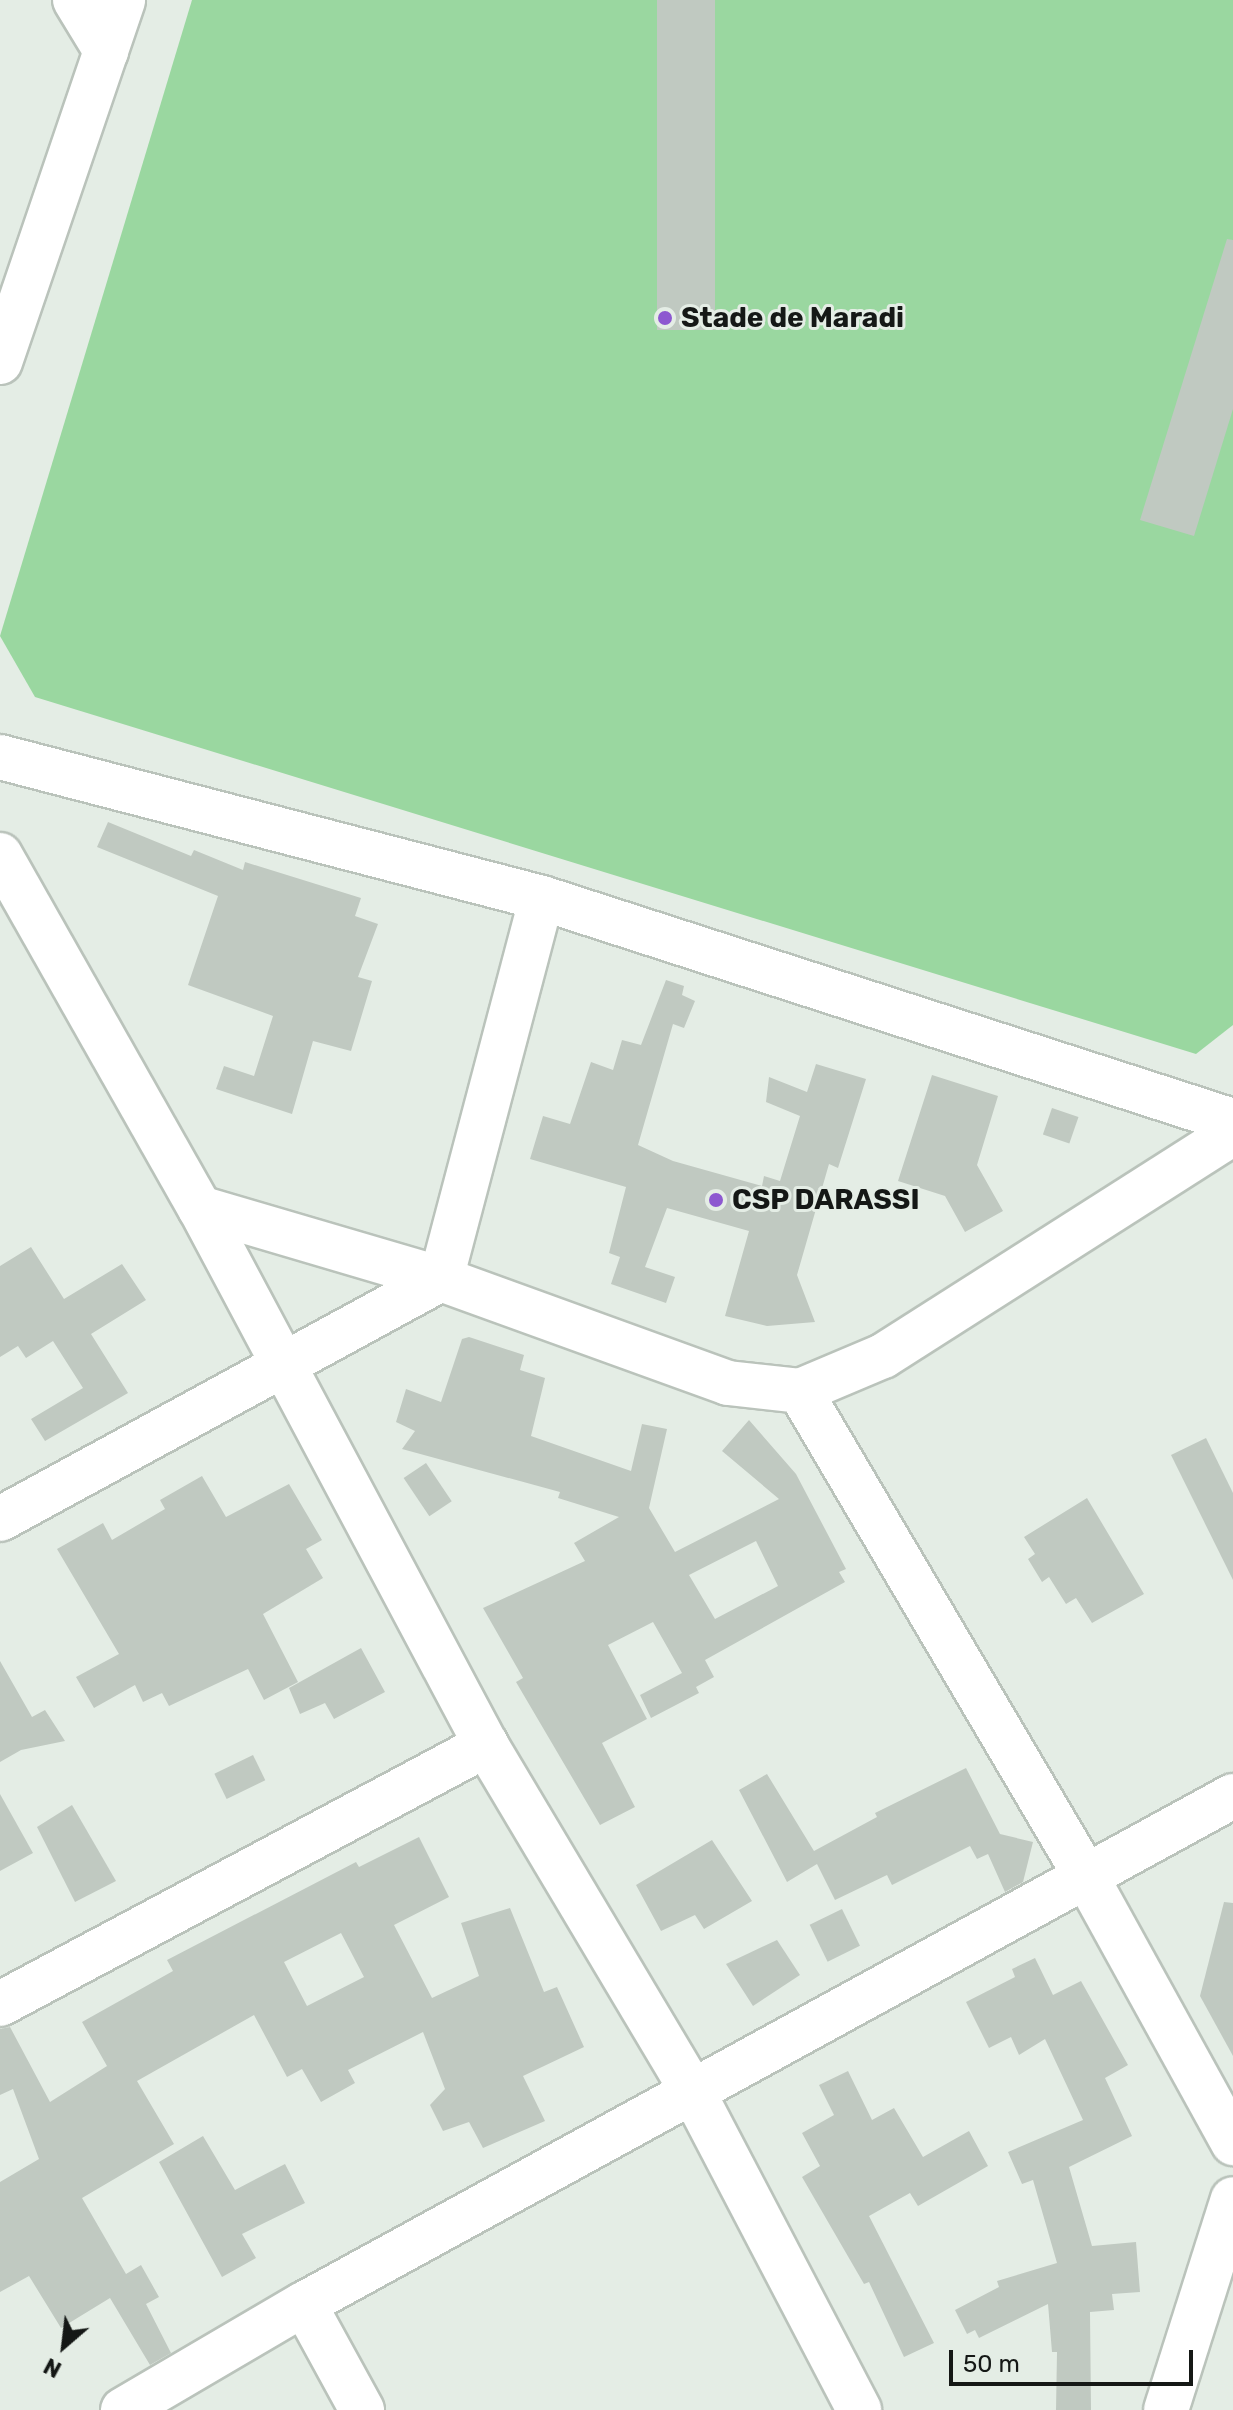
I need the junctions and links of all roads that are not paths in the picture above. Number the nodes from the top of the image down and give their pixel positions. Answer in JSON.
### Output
{"nodes":[{"id":1,"x":75,"y":0,"type":"edge"},
{"id":2,"x":123,"y":0,"type":"edge"},
{"id":3,"x":106,"y":51,"type":"junction"},
{"id":4,"x":0,"y":362,"type":"edge"},
{"id":5,"x":0,"y":757,"type":"edge"},
{"id":6,"x":0,"y":855,"type":"edge"},
{"id":7,"x":542,"y":898,"type":"junction"},
{"id":8,"x":1233,"y":1121,"type":"edge"},
{"id":9,"x":1233,"y":1133,"type":"edge"},
{"id":10,"x":200,"y":1208,"type":"junction"},
{"id":11,"x":441,"y":1279,"type":"junction"},
{"id":12,"x":284,"y":1365,"type":"junction"},
{"id":13,"x":800,"y":1391,"type":"junction"},
{"id":14,"x":0,"y":1519,"type":"edge"},
{"id":15,"x":486,"y":1745,"type":"junction"},
{"id":16,"x":1233,"y":1796,"type":"edge"},
{"id":17,"x":1087,"y":1878,"type":"junction"},
{"id":18,"x":0,"y":2004,"type":"edge"},
{"id":19,"x":692,"y":2090,"type":"junction"},
{"id":20,"x":1233,"y":2143,"type":"edge"},
{"id":21,"x":1233,"y":2199,"type":"edge"},
{"id":22,"x":304,"y":2304,"type":"junction"},
{"id":23,"x":123,"y":2410,"type":"edge"},
{"id":24,"x":362,"y":2410,"type":"edge"},
{"id":25,"x":859,"y":2410,"type":"edge"},
{"id":26,"x":1166,"y":2410,"type":"edge"}],
"edges":[{"from":1,"to":3,"type":"street"},
{"from":2,"to":3,"type":"street"},
{"from":3,"to":4,"type":"street"},
{"from":5,"to":7,"type":"street"},
{"from":6,"to":10,"type":"street"},
{"from":7,"to":8,"type":"street"},
{"from":7,"to":11,"type":"street"},
{"from":9,"to":13,"type":"street"},
{"from":10,"to":11,"type":"street"},
{"from":10,"to":12,"type":"street"},
{"from":11,"to":12,"type":"street"},
{"from":11,"to":13,"type":"street"},
{"from":12,"to":14,"type":"street"},
{"from":12,"to":15,"type":"street"},
{"from":13,"to":17,"type":"street"},
{"from":15,"to":18,"type":"street"},
{"from":15,"to":19,"type":"street"},
{"from":16,"to":17,"type":"street"},
{"from":17,"to":19,"type":"street"},
{"from":17,"to":20,"type":"street"},
{"from":19,"to":22,"type":"street"},
{"from":19,"to":25,"type":"street"},
{"from":21,"to":26,"type":"street"},
{"from":22,"to":23,"type":"street"},
{"from":22,"to":24,"type":"street"}]}
